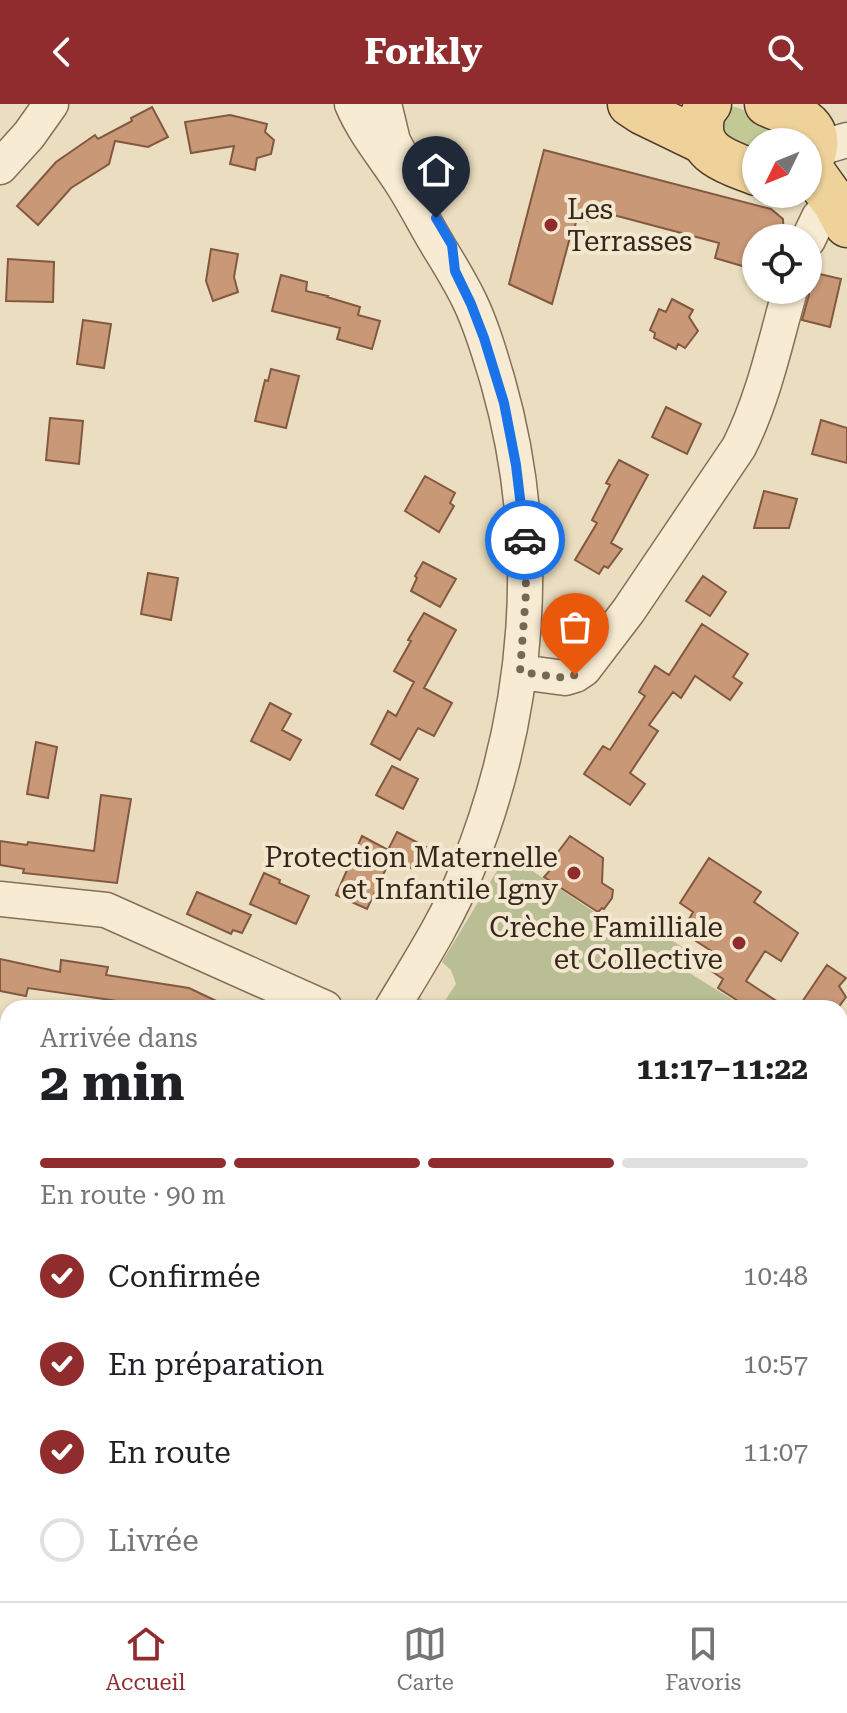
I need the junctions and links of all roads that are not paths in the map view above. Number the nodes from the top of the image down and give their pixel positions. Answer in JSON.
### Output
{"nodes":[{"id":1,"x":51,"y":104,"type":"edge"},
{"id":2,"x":76,"y":104,"type":"edge"},
{"id":3,"x":352,"y":104,"type":"edge"},
{"id":4,"x":384,"y":104,"type":"edge"},
{"id":5,"x":630,"y":104,"type":"edge"},
{"id":6,"x":767,"y":104,"type":"edge"},
{"id":7,"x":705,"y":114,"type":"edge"},
{"id":8,"x":806,"y":128,"type":"edge"},
{"id":9,"x":29,"y":135,"type":"junction"},
{"id":10,"x":822,"y":159,"type":"edge"},
{"id":11,"x":0,"y":167,"type":"edge"},
{"id":12,"x":742,"y":167,"type":"edge"},
{"id":13,"x":824,"y":223,"type":"edge"},
{"id":14,"x":455,"y":271,"type":"junction"},
{"id":15,"x":786,"y":304,"type":"edge"},
{"id":16,"x":520,"y":669,"type":"junction"},
{"id":17,"x":0,"y":899,"type":"edge"},
{"id":18,"x":307,"y":1000,"type":"edge"},
{"id":19,"x":397,"y":1000,"type":"edge"}],
"edges":[{"from":1,"to":9,"type":"street"},
{"from":2,"to":9,"type":"street"},
{"from":3,"to":14,"type":"street"},
{"from":4,"to":14,"type":"street"},
{"from":5,"to":7,"type":"main road"},
{"from":6,"to":8,"type":"main road"},
{"from":7,"to":12,"type":"main road"},
{"from":9,"to":11,"type":"street"},
{"from":10,"to":13,"type":"main road"},
{"from":14,"to":16,"type":"street"},
{"from":15,"to":16,"type":"street"},
{"from":16,"to":19,"type":"street"},
{"from":17,"to":18,"type":"street"}]}
